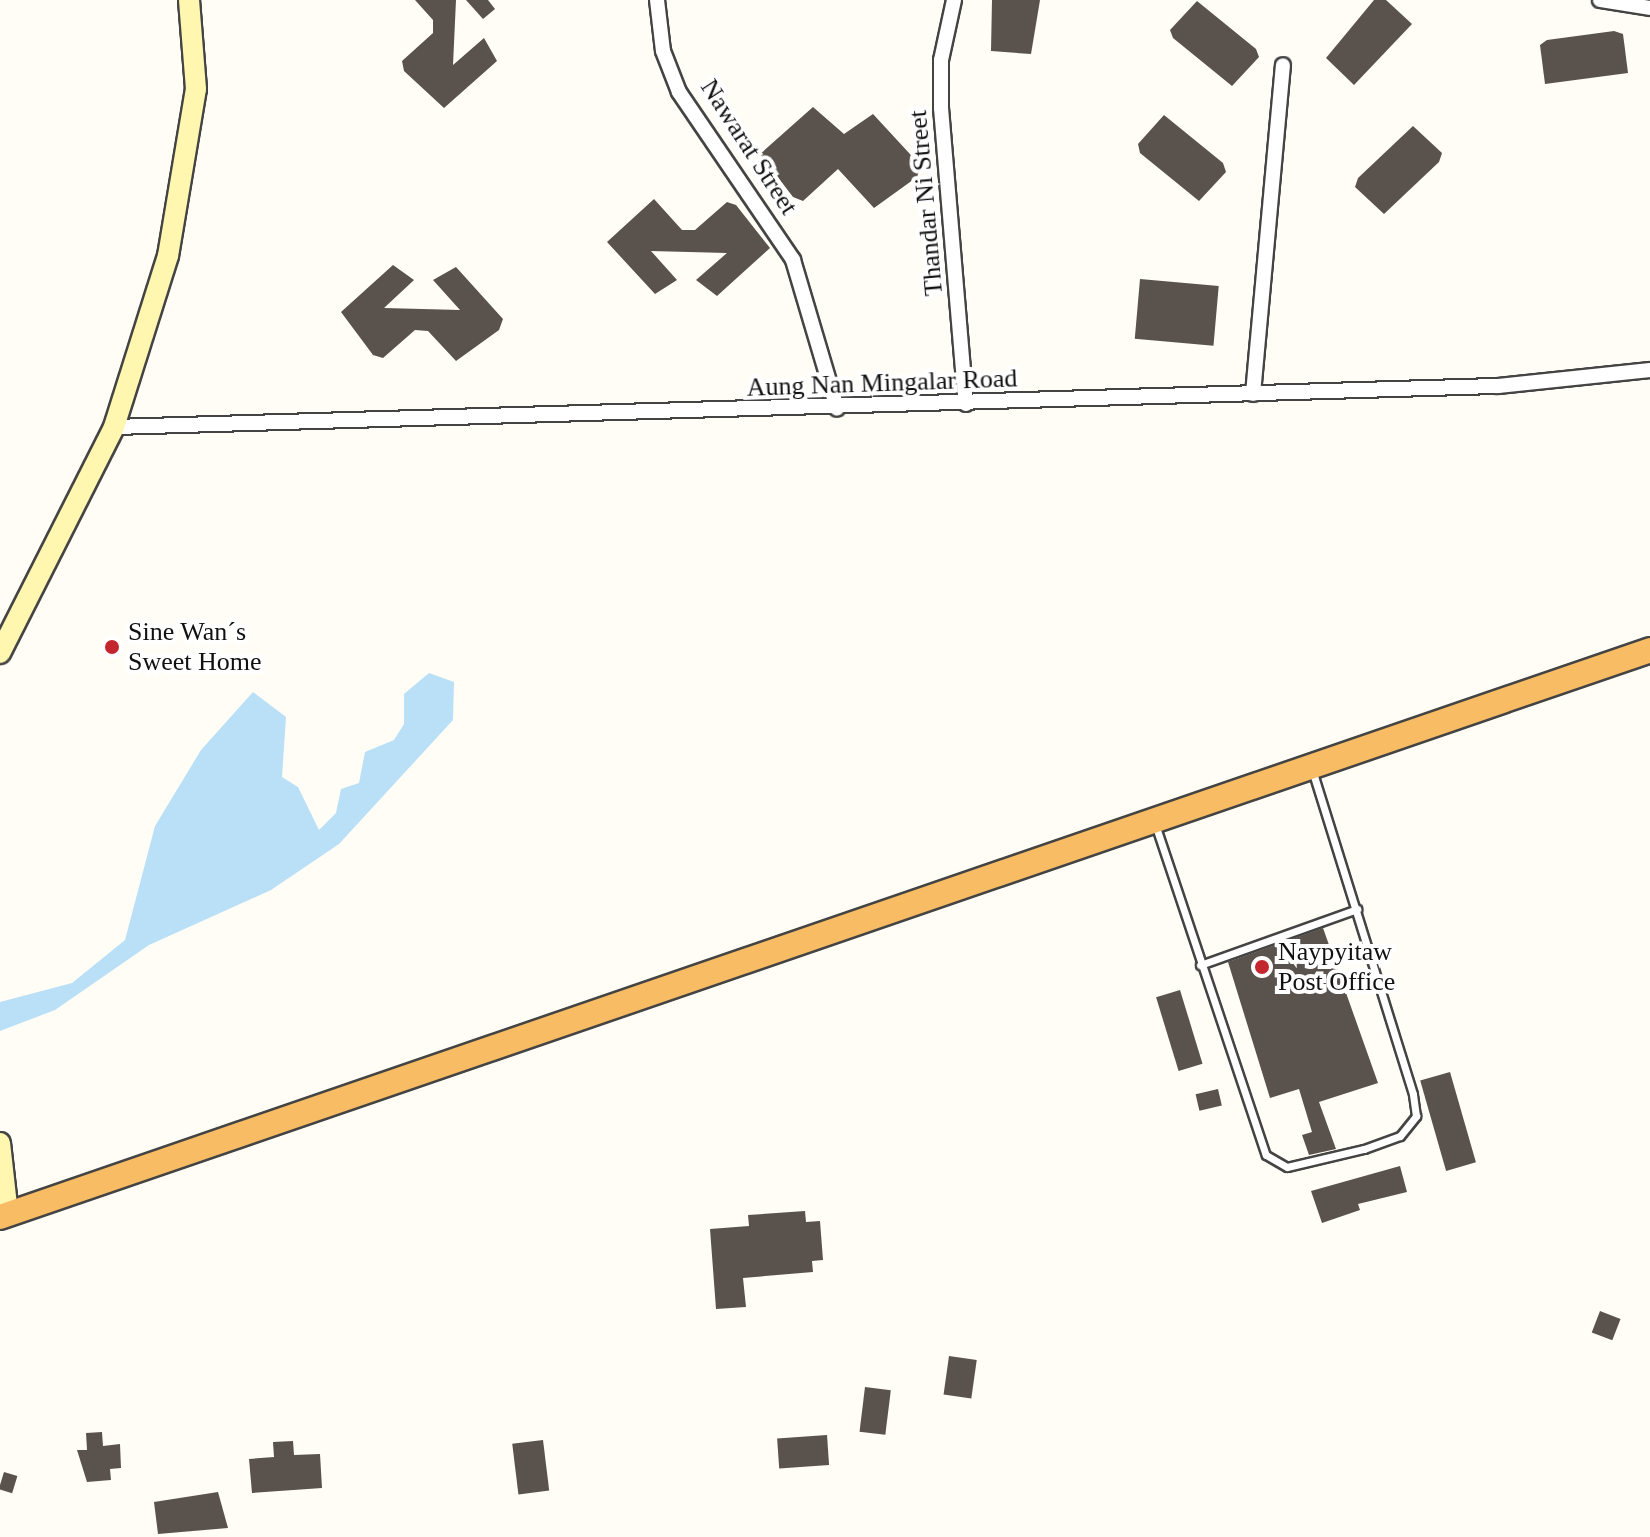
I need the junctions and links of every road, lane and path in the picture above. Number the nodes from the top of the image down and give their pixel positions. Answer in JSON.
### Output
{"nodes":[{"id":1,"x":189,"y":0,"type":"edge"},
{"id":2,"x":657,"y":0,"type":"edge"},
{"id":3,"x":954,"y":0,"type":"edge"},
{"id":4,"x":1600,"y":0,"type":"edge"},
{"id":5,"x":1650,"y":8,"type":"edge"},
{"id":6,"x":1283,"y":65,"type":"dead end"},
{"id":7,"x":1650,"y":370,"type":"edge"},
{"id":8,"x":1253,"y":394,"type":"junction"},
{"id":9,"x":966,"y":404,"type":"junction"},
{"id":10,"x":837,"y":409,"type":"junction"},
{"id":11,"x":114,"y":427,"type":"junction"},
{"id":12,"x":1650,"y":650,"type":"edge"},
{"id":13,"x":0,"y":653,"type":"edge"},
{"id":14,"x":1311,"y":767,"type":"junction"},
{"id":15,"x":1154,"y":820,"type":"junction"},
{"id":16,"x":1357,"y":909,"type":"junction"},
{"id":17,"x":1200,"y":965,"type":"junction"},
{"id":18,"x":0,"y":1143,"type":"edge"},
{"id":19,"x":4,"y":1215,"type":"edge"}],
"edges":[{"from":1,"to":11,"type":"main road"},
{"from":2,"to":10,"type":"street","name":"Nawarat Street"},
{"from":3,"to":9,"type":"street","name":"Thandar Ni Street"},
{"from":4,"to":5,"type":"street"},
{"from":6,"to":8,"type":"street"},
{"from":7,"to":8,"type":"street","name":"Aung Nan Mingalar Road"},
{"from":8,"to":9,"type":"street","name":"Aung Nan Mingalar Road"},
{"from":9,"to":10,"type":"street","name":"Aung Nan Mingalar Road"},
{"from":10,"to":11,"type":"street","name":"Aung Nan Mingalar Road"},
{"from":11,"to":13,"type":"main road"},
{"from":12,"to":14,"type":"highway"},
{"from":14,"to":15,"type":"highway"},
{"from":14,"to":16,"type":"lane"},
{"from":15,"to":17,"type":"lane"},
{"from":15,"to":19,"type":"highway"},
{"from":16,"to":17,"type":"lane"},
{"from":16,"to":17,"type":"lane"},
{"from":18,"to":19,"type":"main road"}]}
